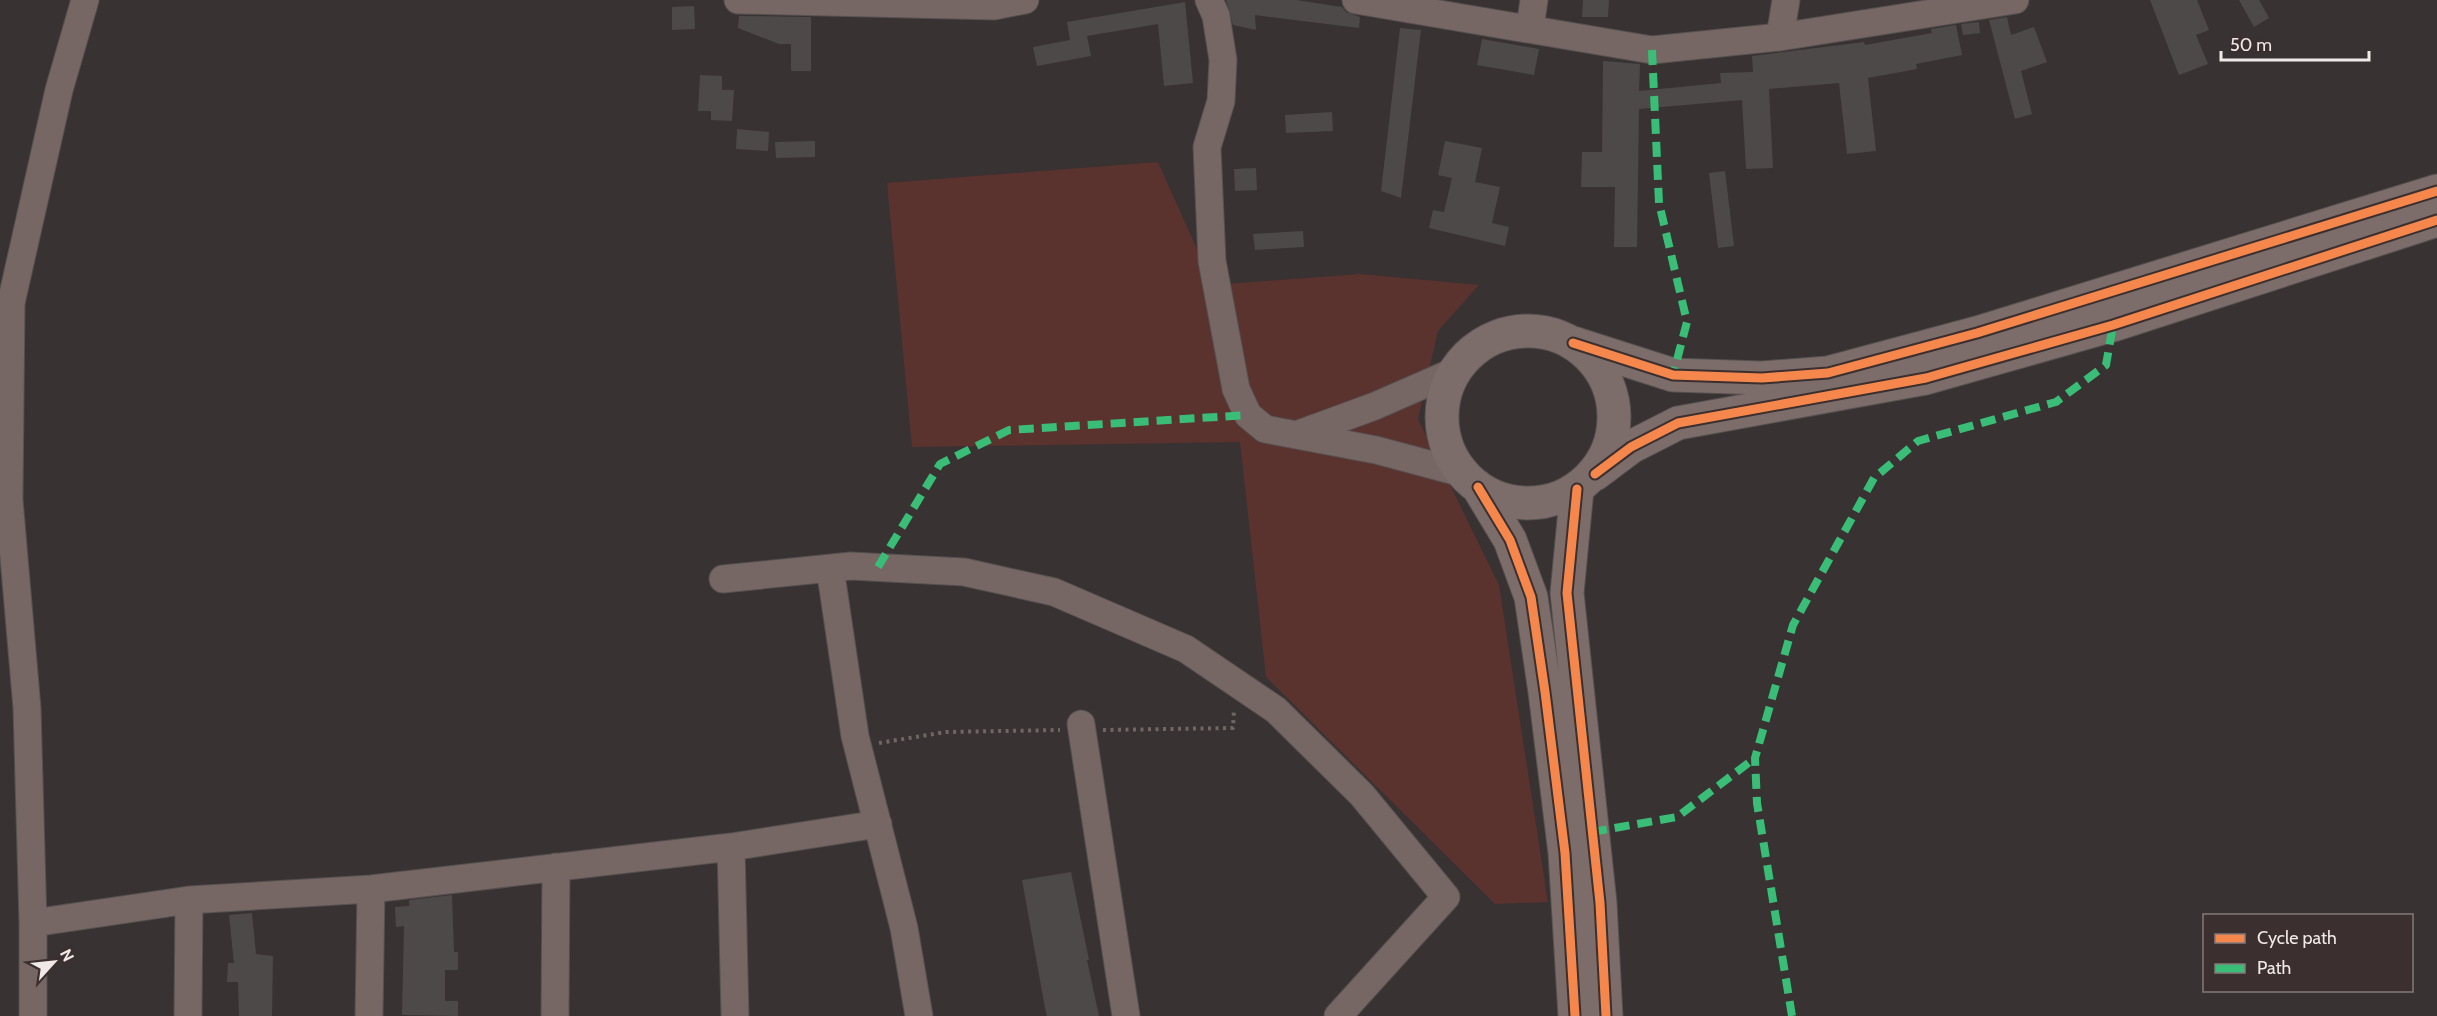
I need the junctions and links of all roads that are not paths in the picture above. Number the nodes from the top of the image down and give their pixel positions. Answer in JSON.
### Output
{"nodes":[{"id":1,"x":85,"y":0,"type":"edge"},
{"id":2,"x":738,"y":0,"type":"edge"},
{"id":3,"x":751,"y":0,"type":"edge"},
{"id":4,"x":1025,"y":0,"type":"edge"},
{"id":5,"x":1209,"y":0,"type":"edge"},
{"id":6,"x":1356,"y":0,"type":"edge"},
{"id":7,"x":1534,"y":0,"type":"edge"},
{"id":8,"x":1786,"y":0,"type":"edge"},
{"id":9,"x":2015,"y":0,"type":"edge"},
{"id":10,"x":1980,"y":2,"type":"edge"},
{"id":11,"x":1530,"y":28,"type":"junction"},
{"id":12,"x":1780,"y":37,"type":"junction"},
{"id":13,"x":2437,"y":191,"type":"edge"},
{"id":14,"x":2437,"y":220,"type":"edge"},
{"id":15,"x":1573,"y":343,"type":"junction"},
{"id":16,"x":1455,"y":371,"type":"junction"},
{"id":17,"x":1295,"y":435,"type":"junction"},
{"id":18,"x":1470,"y":480,"type":"junction"},
{"id":19,"x":1586,"y":481,"type":"junction"},
{"id":20,"x":830,"y":568,"type":"junction"},
{"id":21,"x":723,"y":579,"type":"dead end"},
{"id":22,"x":1081,"y":729,"type":"road end"},
{"id":23,"x":878,"y":824,"type":"junction"},
{"id":24,"x":731,"y":847,"type":"junction"},
{"id":25,"x":556,"y":867,"type":"junction"},
{"id":26,"x":371,"y":889,"type":"junction"},
{"id":27,"x":189,"y":900,"type":"junction"},
{"id":28,"x":33,"y":923,"type":"junction"},
{"id":29,"x":33,"y":1016,"type":"edge"},
{"id":30,"x":188,"y":1016,"type":"edge"},
{"id":31,"x":369,"y":1016,"type":"edge"},
{"id":32,"x":555,"y":1016,"type":"edge"},
{"id":33,"x":735,"y":1016,"type":"edge"},
{"id":34,"x":919,"y":1016,"type":"edge"},
{"id":35,"x":1126,"y":1016,"type":"edge"},
{"id":36,"x":1338,"y":1016,"type":"edge"},
{"id":37,"x":1575,"y":1016,"type":"edge"},
{"id":38,"x":1606,"y":1016,"type":"edge"}],
"edges":[{"from":1,"to":28,"type":"street"},
{"from":2,"to":3,"type":"street"},
{"from":3,"to":4,"type":"street"},
{"from":5,"to":17,"type":"street"},
{"from":6,"to":11,"type":"street"},
{"from":7,"to":11,"type":"street"},
{"from":8,"to":12,"type":"street"},
{"from":9,"to":10,"type":"street"},
{"from":10,"to":12,"type":"street"},
{"from":11,"to":12,"type":"street"},
{"from":13,"to":15,"type":"highway"},
{"from":14,"to":19,"type":"highway"},
{"from":15,"to":16,"type":"highway"},
{"from":15,"to":19,"type":"highway"},
{"from":16,"to":17,"type":"street"},
{"from":16,"to":18,"type":"highway"},
{"from":17,"to":18,"type":"street"},
{"from":18,"to":19,"type":"highway"},
{"from":18,"to":37,"type":"highway"},
{"from":19,"to":38,"type":"highway"},
{"from":20,"to":21,"type":"street"},
{"from":20,"to":23,"type":"street"},
{"from":20,"to":36,"type":"street"},
{"from":22,"to":35,"type":"street"},
{"from":23,"to":24,"type":"street"},
{"from":23,"to":34,"type":"street"},
{"from":24,"to":25,"type":"street"},
{"from":24,"to":33,"type":"street"},
{"from":25,"to":26,"type":"street"},
{"from":25,"to":32,"type":"street"},
{"from":26,"to":27,"type":"street"},
{"from":26,"to":31,"type":"street"},
{"from":27,"to":28,"type":"street"},
{"from":27,"to":30,"type":"street"},
{"from":28,"to":29,"type":"street"}]}
